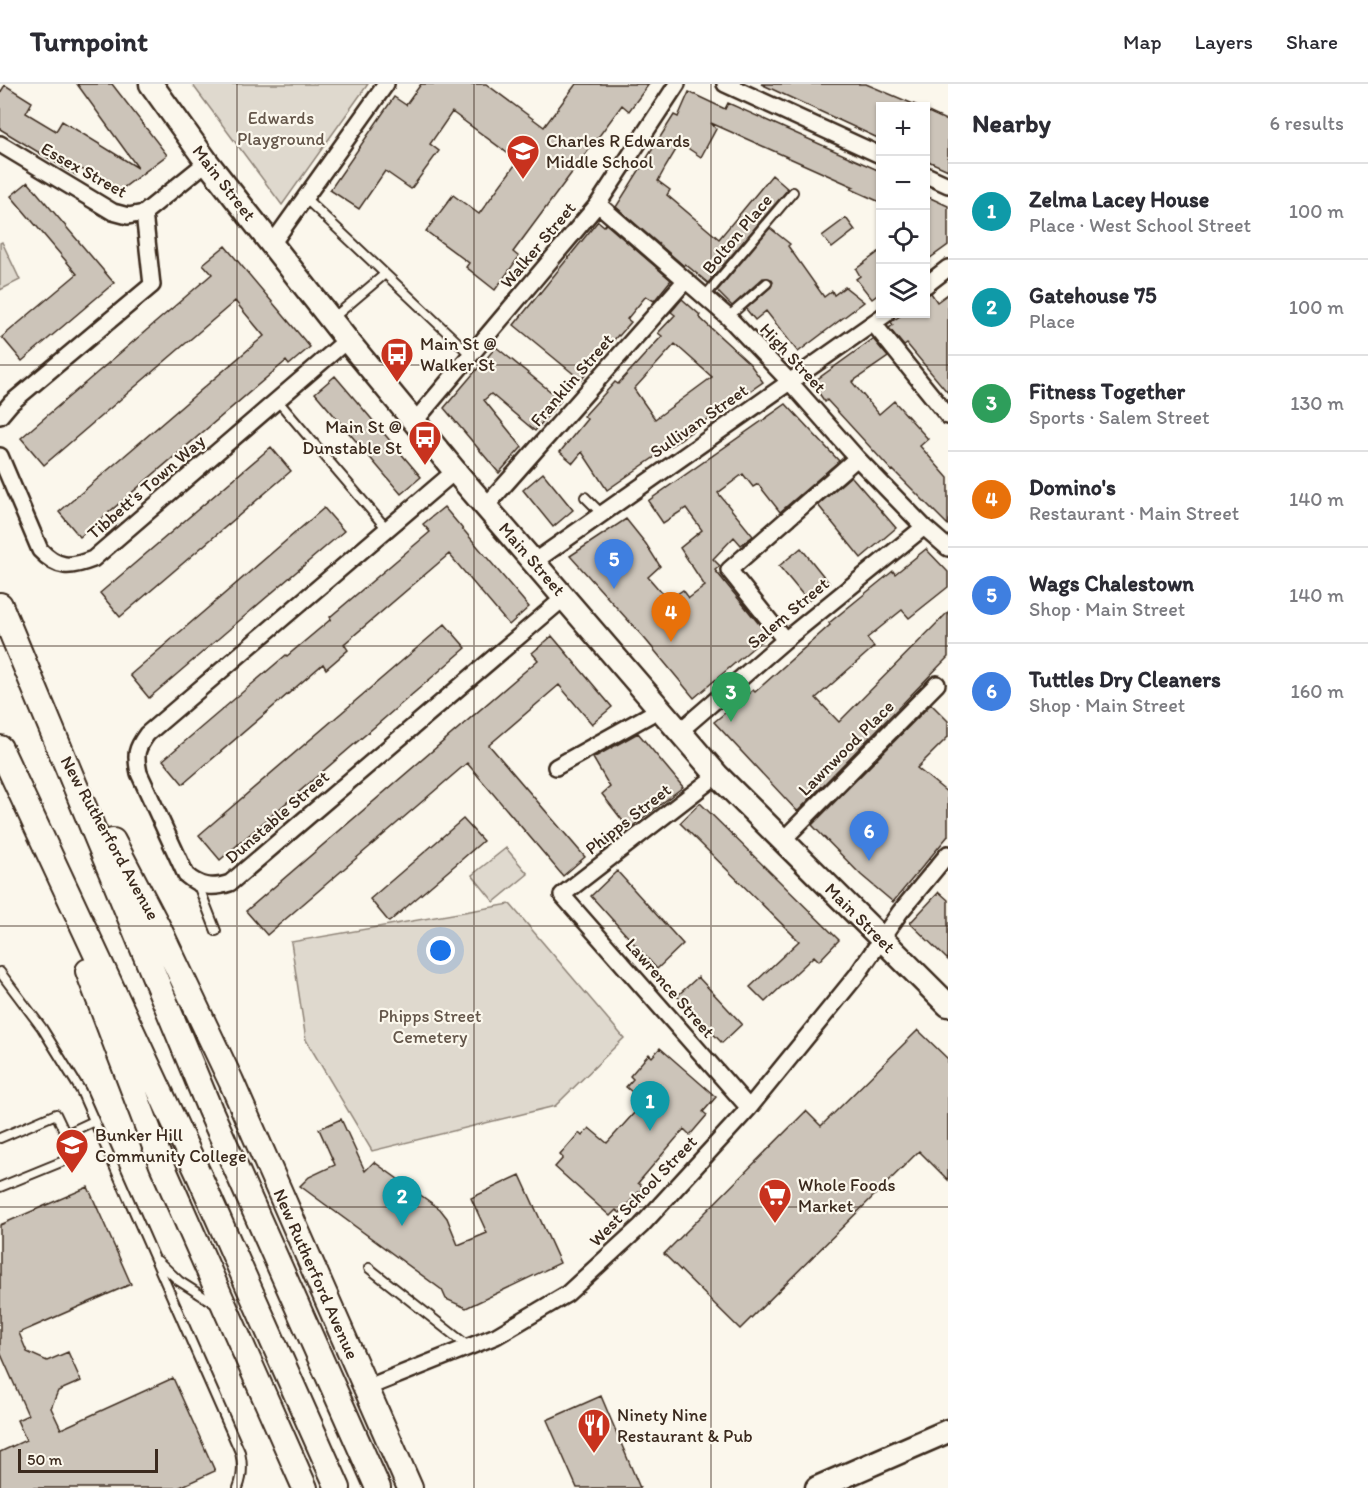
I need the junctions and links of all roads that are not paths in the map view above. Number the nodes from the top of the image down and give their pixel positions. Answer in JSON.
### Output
{"nodes":[{"id":1,"x":151,"y":84,"type":"edge"},
{"id":2,"x":386,"y":84,"type":"edge"},
{"id":3,"x":677,"y":84,"type":"edge"},
{"id":4,"x":725,"y":84,"type":"edge"},
{"id":5,"x":0,"y":144,"type":"edge"},
{"id":6,"x":876,"y":153,"type":"edge"},
{"id":7,"x":207,"y":162,"type":"junction"},
{"id":8,"x":930,"y":177,"type":"edge"},
{"id":9,"x":948,"y":185,"type":"edge"},
{"id":10,"x":793,"y":192,"type":"dead end"},
{"id":11,"x":305,"y":198,"type":"junction"},
{"id":12,"x":598,"y":204,"type":"junction"},
{"id":13,"x":144,"y":213,"type":"junction"},
{"id":14,"x":272,"y":244,"type":"junction"},
{"id":15,"x":948,"y":268,"type":"edge"},
{"id":16,"x":385,"y":274,"type":"junction"},
{"id":17,"x":686,"y":280,"type":"junction"},
{"id":18,"x":930,"y":282,"type":"edge"},
{"id":19,"x":767,"y":283,"type":"dead end"},
{"id":20,"x":705,"y":297,"type":"junction"},
{"id":21,"x":728,"y":317,"type":"junction"},
{"id":22,"x":880,"y":318,"type":"edge"},
{"id":23,"x":331,"y":320,"type":"junction"},
{"id":24,"x":873,"y":323,"type":"junction"},
{"id":25,"x":347,"y":340,"type":"junction"},
{"id":26,"x":471,"y":355,"type":"junction"},
{"id":27,"x":789,"y":381,"type":"junction"},
{"id":28,"x":277,"y":400,"type":"junction"},
{"id":29,"x":0,"y":416,"type":"edge"},
{"id":30,"x":948,"y":416,"type":"edge"},
{"id":31,"x":415,"y":421,"type":"junction"},
{"id":32,"x":0,"y":456,"type":"edge"},
{"id":33,"x":857,"y":458,"type":"junction"},
{"id":34,"x":455,"y":471,"type":"junction"},
{"id":35,"x":585,"y":497,"type":"dead end"},
{"id":36,"x":486,"y":506,"type":"junction"},
{"id":37,"x":602,"y":514,"type":"junction"},
{"id":38,"x":924,"y":527,"type":"junction"},
{"id":39,"x":387,"y":529,"type":"junction"},
{"id":40,"x":948,"y":548,"type":"edge"},
{"id":41,"x":535,"y":561,"type":"junction"},
{"id":42,"x":565,"y":597,"type":"junction"},
{"id":43,"x":0,"y":605,"type":"edge"},
{"id":44,"x":785,"y":640,"type":"junction"},
{"id":45,"x":937,"y":684,"type":"dead end"},
{"id":46,"x":660,"y":709,"type":"junction"},
{"id":47,"x":680,"y":731,"type":"junction"},
{"id":48,"x":0,"y":748,"type":"edge"},
{"id":49,"x":62,"y":750,"type":"junction"},
{"id":50,"x":556,"y":767,"type":"dead end"},
{"id":51,"x":717,"y":775,"type":"junction"},
{"id":52,"x":18,"y":786,"type":"junction"},
{"id":53,"x":783,"y":840,"type":"junction"},
{"id":54,"x":948,"y":854,"type":"edge"},
{"id":55,"x":198,"y":885,"type":"junction"},
{"id":56,"x":562,"y":895,"type":"joint"},
{"id":57,"x":216,"y":931,"type":"dead end"},
{"id":58,"x":882,"y":939,"type":"junction"},
{"id":59,"x":0,"y":972,"type":"edge"},
{"id":60,"x":948,"y":1005,"type":"edge"},
{"id":61,"x":749,"y":1108,"type":"junction"},
{"id":62,"x":94,"y":1121,"type":"junction"},
{"id":63,"x":66,"y":1134,"type":"junction"},
{"id":64,"x":0,"y":1138,"type":"edge"},
{"id":65,"x":0,"y":1187,"type":"edge"},
{"id":66,"x":150,"y":1250,"type":"junction"},
{"id":67,"x":369,"y":1268,"type":"dead end"},
{"id":68,"x":234,"y":1326,"type":"junction"},
{"id":69,"x":469,"y":1347,"type":"junction"},
{"id":70,"x":366,"y":1388,"type":"junction"},
{"id":71,"x":948,"y":1431,"type":"edge"},
{"id":72,"x":238,"y":1488,"type":"edge"},
{"id":73,"x":305,"y":1488,"type":"edge"},
{"id":74,"x":338,"y":1488,"type":"edge"},
{"id":75,"x":378,"y":1488,"type":"edge"},
{"id":76,"x":410,"y":1488,"type":"edge"},
{"id":77,"x":817,"y":1488,"type":"edge"}],
"edges":[{"from":1,"to":7,"type":"main road","name":"Main Street"},
{"from":2,"to":11,"type":"street"},
{"from":3,"to":12,"type":"street","name":"Walker Street"},
{"from":4,"to":6,"type":"street"},
{"from":5,"to":13,"type":"street","name":"Essex Street"},
{"from":7,"to":13,"type":"street","name":"Essex Street"},
{"from":7,"to":14,"type":"main road","name":"Main Street"},
{"from":8,"to":9,"type":"street"},
{"from":10,"to":20,"type":"lane","name":"Bolton Place"},
{"from":11,"to":14,"type":"street"},
{"from":11,"to":16,"type":"lane"},
{"from":12,"to":17,"type":"street","name":"High Street"},
{"from":12,"to":26,"type":"street","name":"Walker Street"},
{"from":13,"to":29,"type":"street"},
{"from":14,"to":23,"type":"main road","name":"Main Street"},
{"from":15,"to":18,"type":"street"},
{"from":16,"to":23,"type":"lane"},
{"from":16,"to":26,"type":"lane"},
{"from":17,"to":20,"type":"street","name":"High Street"},
{"from":17,"to":36,"type":"street","name":"Franklin Street"},
{"from":19,"to":21,"type":"lane"},
{"from":20,"to":21,"type":"street","name":"High Street"},
{"from":21,"to":27,"type":"street","name":"High Street"},
{"from":22,"to":24,"type":"street","name":"Sullivan Street"},
{"from":23,"to":25,"type":"main road","name":"Main Street"},
{"from":24,"to":27,"type":"street","name":"Sullivan Street"},
{"from":24,"to":30,"type":"street"},
{"from":25,"to":28,"type":"street","name":"Tibbett's Town Way"},
{"from":25,"to":31,"type":"main road","name":"Main Street"},
{"from":26,"to":31,"type":"street","name":"Walker Street"},
{"from":27,"to":33,"type":"street","name":"High Street"},
{"from":27,"to":37,"type":"street","name":"Sullivan Street"},
{"from":28,"to":32,"type":"street","name":"Tibbett's Town Way"},
{"from":28,"to":39,"type":"lane"},
{"from":31,"to":34,"type":"main road","name":"Main Street"},
{"from":33,"to":38,"type":"street","name":"High Street"},
{"from":33,"to":44,"type":"street"},
{"from":34,"to":36,"type":"main road","name":"Main Street"},
{"from":34,"to":39,"type":"street"},
{"from":35,"to":37,"type":"lane"},
{"from":36,"to":41,"type":"main road","name":"Main Street"},
{"from":37,"to":41,"type":"street","name":"Sullivan Street"},
{"from":38,"to":40,"type":"street","name":"High Street"},
{"from":38,"to":44,"type":"street","name":"Salem Street"},
{"from":39,"to":55,"type":"street"},
{"from":41,"to":42,"type":"main road","name":"Main Street"},
{"from":42,"to":46,"type":"main road","name":"Main Street"},
{"from":42,"to":55,"type":"street","name":"Dunstable Street"},
{"from":43,"to":49,"type":"main road"},
{"from":44,"to":47,"type":"street","name":"Salem Street"},
{"from":45,"to":53,"type":"street","name":"Lawnwood Place"},
{"from":46,"to":47,"type":"main road","name":"Main Street"},
{"from":46,"to":50,"type":"street"},
{"from":47,"to":51,"type":"main road","name":"Main Street"},
{"from":48,"to":52,"type":"main road"},
{"from":49,"to":70,"type":"main road","name":"New Rutherford Avenue"},
{"from":49,"to":75,"type":"main road","name":"New Rutherford Avenue"},
{"from":51,"to":53,"type":"main road","name":"Main Street"},
{"from":51,"to":56,"type":"street","name":"Phipps Street"},
{"from":52,"to":68,"type":"main road"},
{"from":52,"to":74,"type":"main road"},
{"from":53,"to":58,"type":"main road","name":"Main Street"},
{"from":54,"to":58,"type":"street","name":"West School Street"},
{"from":55,"to":57,"type":"lane"},
{"from":56,"to":61,"type":"street","name":"Lawrence Street"},
{"from":58,"to":60,"type":"main road","name":"Main Street"},
{"from":58,"to":61,"type":"street","name":"West School Street"},
{"from":59,"to":62,"type":"lane"},
{"from":61,"to":69,"type":"street","name":"West School Street"},
{"from":62,"to":63,"type":"lane"},
{"from":62,"to":66,"type":"lane"},
{"from":63,"to":64,"type":"lane"},
{"from":63,"to":65,"type":"lane"},
{"from":66,"to":68,"type":"lane"},
{"from":66,"to":72,"type":"lane"},
{"from":67,"to":69,"type":"lane"},
{"from":68,"to":73,"type":"main road"},
{"from":69,"to":70,"type":"street","name":"West School Street"},
{"from":70,"to":76,"type":"main road","name":"New Rutherford Avenue"},
{"from":71,"to":77,"type":"main road"}]}
